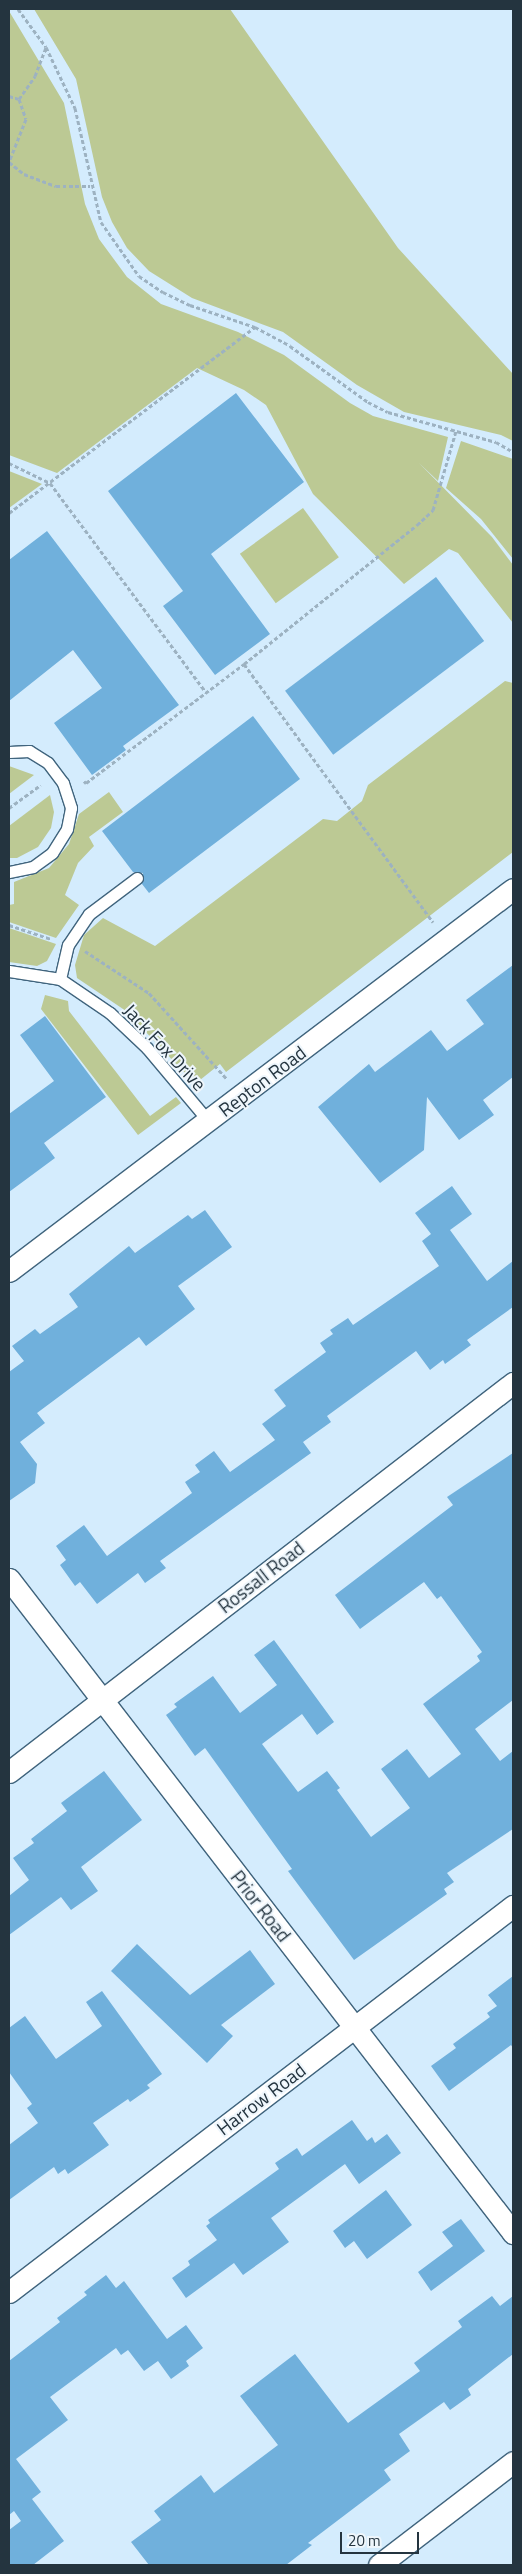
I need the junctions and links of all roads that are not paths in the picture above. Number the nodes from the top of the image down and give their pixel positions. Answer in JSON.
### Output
{"nodes":[{"id":1,"x":9,"y":752,"type":"edge"},
{"id":2,"x":9,"y":872,"type":"edge"},
{"id":3,"x":137,"y":878,"type":"dead end"},
{"id":4,"x":513,"y":889,"type":"edge"},
{"id":5,"x":9,"y":971,"type":"edge"},
{"id":6,"x":60,"y":979,"type":"junction"},
{"id":7,"x":209,"y":1122,"type":"junction"},
{"id":8,"x":9,"y":1271,"type":"edge"},
{"id":9,"x":513,"y":1383,"type":"edge"},
{"id":10,"x":9,"y":1579,"type":"edge"},
{"id":11,"x":102,"y":1700,"type":"junction"},
{"id":12,"x":9,"y":1772,"type":"edge"},
{"id":13,"x":513,"y":1906,"type":"edge"},
{"id":14,"x":354,"y":2027,"type":"junction"},
{"id":15,"x":513,"y":2233,"type":"edge"},
{"id":16,"x":9,"y":2292,"type":"edge"},
{"id":17,"x":513,"y":2462,"type":"edge"},
{"id":18,"x":379,"y":2565,"type":"edge"}],
"edges":[{"from":1,"to":2,"type":"lane"},
{"from":3,"to":6,"type":"lane"},
{"from":4,"to":7,"type":"street","name":"Repton Road"},
{"from":5,"to":6,"type":"lane","name":"Jack Fox Drive"},
{"from":6,"to":7,"type":"lane","name":"Jack Fox Drive"},
{"from":7,"to":8,"type":"street","name":"Repton Road"},
{"from":9,"to":11,"type":"street","name":"Rossall Road"},
{"from":10,"to":11,"type":"street","name":"Prior Road"},
{"from":11,"to":12,"type":"street","name":"Rossall Road"},
{"from":11,"to":14,"type":"street","name":"Prior Road"},
{"from":13,"to":14,"type":"street","name":"Harrow Road"},
{"from":14,"to":15,"type":"street","name":"Prior Road"},
{"from":14,"to":16,"type":"street","name":"Harrow Road"},
{"from":17,"to":18,"type":"street"}]}
